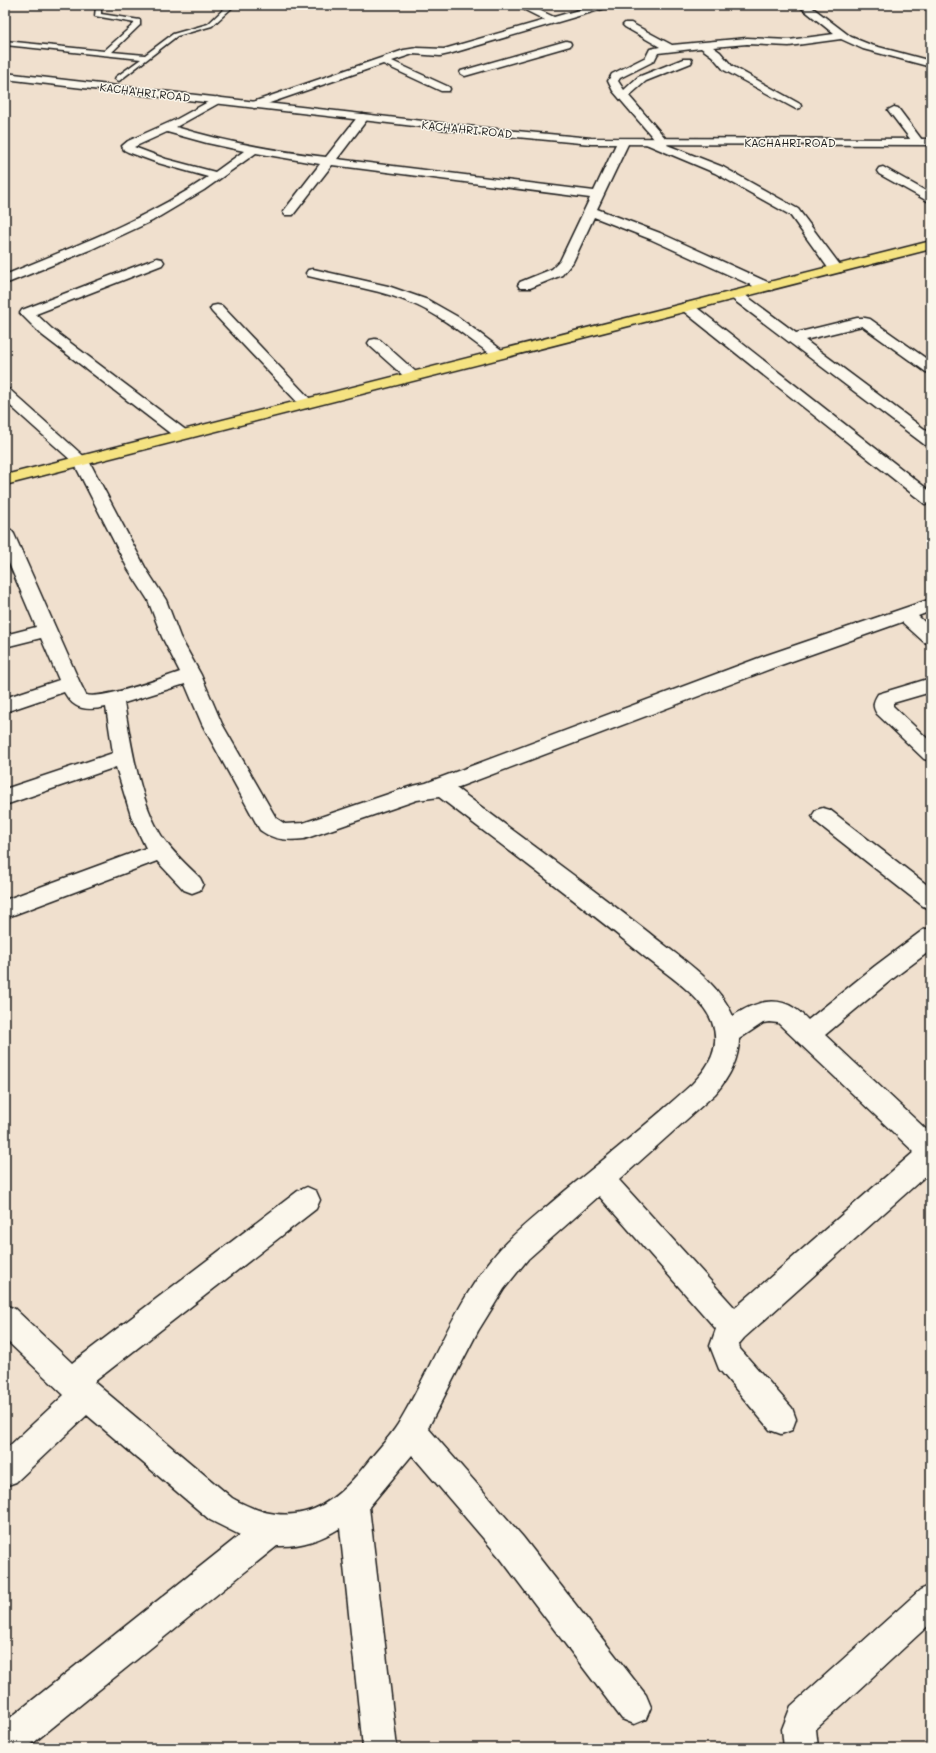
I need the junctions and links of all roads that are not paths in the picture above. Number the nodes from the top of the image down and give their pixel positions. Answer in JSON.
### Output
{"nodes":[{"id":1,"x":97,"y":5,"type":"edge"},
{"id":2,"x":232,"y":5,"type":"edge"},
{"id":3,"x":520,"y":5,"type":"edge"},
{"id":4,"x":603,"y":5,"type":"edge"},
{"id":5,"x":804,"y":5,"type":"edge"},
{"id":6,"x":552,"y":20,"type":"junction"},
{"id":7,"x":628,"y":25,"type":"dead end"},
{"id":8,"x":842,"y":36,"type":"junction"},
{"id":9,"x":491,"y":39,"type":"junction"},
{"id":10,"x":5,"y":43,"type":"edge"},
{"id":11,"x":566,"y":44,"type":"dead end"},
{"id":12,"x":703,"y":45,"type":"junction"},
{"id":13,"x":670,"y":48,"type":"junction"},
{"id":14,"x":106,"y":53,"type":"junction"},
{"id":15,"x":528,"y":56,"type":"junction"},
{"id":16,"x":145,"y":57,"type":"junction"},
{"id":17,"x":382,"y":60,"type":"junction"},
{"id":18,"x":687,"y":61,"type":"dead end"},
{"id":19,"x":931,"y":64,"type":"edge"},
{"id":20,"x":466,"y":74,"type":"dead end"},
{"id":21,"x":5,"y":76,"type":"edge"},
{"id":22,"x":119,"y":79,"type":"dead end"},
{"id":23,"x":445,"y":89,"type":"dead end"},
{"id":24,"x":623,"y":96,"type":"junction"},
{"id":25,"x":217,"y":100,"type":"junction"},
{"id":26,"x":254,"y":105,"type":"junction"},
{"id":27,"x":796,"y":106,"type":"dead end"},
{"id":28,"x":894,"y":110,"type":"dead end"},
{"id":29,"x":362,"y":117,"type":"junction"},
{"id":30,"x":167,"y":128,"type":"junction"},
{"id":31,"x":623,"y":142,"type":"junction"},
{"id":32,"x":650,"y":142,"type":"junction"},
{"id":33,"x":663,"y":142,"type":"junction"},
{"id":34,"x":918,"y":142,"type":"junction"},
{"id":35,"x":931,"y":142,"type":"edge"},
{"id":36,"x":253,"y":150,"type":"junction"},
{"id":37,"x":330,"y":161,"type":"junction"},
{"id":38,"x":883,"y":171,"type":"dead end"},
{"id":39,"x":217,"y":176,"type":"junction"},
{"id":40,"x":599,"y":195,"type":"junction"},
{"id":41,"x":931,"y":199,"type":"edge"},
{"id":42,"x":591,"y":211,"type":"junction"},
{"id":43,"x":289,"y":212,"type":"dead end"},
{"id":44,"x":931,"y":245,"type":"edge"},
{"id":45,"x":157,"y":262,"type":"dead end"},
{"id":46,"x":836,"y":269,"type":"junction"},
{"id":47,"x":313,"y":273,"type":"dead end"},
{"id":48,"x":5,"y":280,"type":"edge"},
{"id":49,"x":525,"y":285,"type":"dead end"},
{"id":50,"x":767,"y":287,"type":"junction"},
{"id":51,"x":736,"y":295,"type":"junction"},
{"id":52,"x":687,"y":307,"type":"junction"},
{"id":53,"x":217,"y":309,"type":"dead end"},
{"id":54,"x":795,"y":338,"type":"junction"},
{"id":55,"x":375,"y":343,"type":"dead end"},
{"id":56,"x":500,"y":354,"type":"junction"},
{"id":57,"x":931,"y":369,"type":"edge"},
{"id":58,"x":412,"y":376,"type":"junction"},
{"id":59,"x":5,"y":394,"type":"edge"},
{"id":60,"x":306,"y":403,"type":"junction"},
{"id":61,"x":181,"y":434,"type":"junction"},
{"id":62,"x":931,"y":442,"type":"edge"},
{"id":63,"x":81,"y":461,"type":"junction"},
{"id":64,"x":5,"y":480,"type":"edge"},
{"id":65,"x":931,"y":500,"type":"edge"},
{"id":66,"x":5,"y":534,"type":"edge"},
{"id":67,"x":931,"y":605,"type":"edge"},
{"id":68,"x":905,"y":614,"type":"junction"},
{"id":69,"x":47,"y":630,"type":"junction"},
{"id":70,"x":931,"y":638,"type":"edge"},
{"id":71,"x":5,"y":641,"type":"edge"},
{"id":72,"x":191,"y":675,"type":"junction"},
{"id":73,"x":70,"y":683,"type":"junction"},
{"id":74,"x":931,"y":685,"type":"edge"},
{"id":75,"x":114,"y":699,"type":"junction"},
{"id":76,"x":5,"y":705,"type":"edge"},
{"id":77,"x":931,"y":754,"type":"edge"},
{"id":78,"x":123,"y":757,"type":"junction"},
{"id":79,"x":429,"y":790,"type":"junction"},
{"id":80,"x":5,"y":797,"type":"edge"},
{"id":81,"x":823,"y":816,"type":"dead end"},
{"id":82,"x":161,"y":851,"type":"junction"},
{"id":83,"x":192,"y":884,"type":"dead end"},
{"id":84,"x":931,"y":900,"type":"edge"},
{"id":85,"x":5,"y":908,"type":"edge"},
{"id":86,"x":931,"y":937,"type":"edge"},
{"id":87,"x":727,"y":1034,"type":"junction"},
{"id":88,"x":808,"y":1035,"type":"junction"},
{"id":89,"x":931,"y":1153,"type":"edge"},
{"id":90,"x":601,"y":1179,"type":"junction"},
{"id":91,"x":307,"y":1200,"type":"dead end"},
{"id":92,"x":5,"y":1319,"type":"edge"},
{"id":93,"x":734,"y":1328,"type":"junction"},
{"id":94,"x":78,"y":1388,"type":"junction"},
{"id":95,"x":781,"y":1419,"type":"dead end"},
{"id":96,"x":410,"y":1431,"type":"junction"},
{"id":97,"x":5,"y":1471,"type":"edge"},
{"id":98,"x":353,"y":1502,"type":"junction"},
{"id":99,"x":271,"y":1531,"type":"junction"},
{"id":100,"x":931,"y":1601,"type":"edge"},
{"id":101,"x":634,"y":1707,"type":"dead end"},
{"id":102,"x":5,"y":1744,"type":"edge"},
{"id":103,"x":380,"y":1748,"type":"edge"},
{"id":104,"x":801,"y":1748,"type":"edge"}],
"edges":[{"from":1,"to":14,"type":"lane"},
{"from":2,"to":16,"type":"lane"},
{"from":3,"to":6,"type":"street"},
{"from":4,"to":6,"type":"street"},
{"from":5,"to":8,"type":"street"},
{"from":6,"to":9,"type":"street"},
{"from":7,"to":13,"type":"street"},
{"from":8,"to":12,"type":"street"},
{"from":8,"to":19,"type":"street"},
{"from":9,"to":15,"type":"street"},
{"from":9,"to":17,"type":"street"},
{"from":10,"to":14,"type":"lane"},
{"from":11,"to":15,"type":"street"},
{"from":12,"to":13,"type":"street"},
{"from":12,"to":27,"type":"street"},
{"from":13,"to":24,"type":"street"},
{"from":14,"to":16,"type":"lane"},
{"from":15,"to":20,"type":"street"},
{"from":16,"to":22,"type":"lane"},
{"from":17,"to":23,"type":"street"},
{"from":17,"to":26,"type":"street"},
{"from":18,"to":24,"type":"street"},
{"from":21,"to":25,"type":"street","name":"KACHAHRI ROAD"},
{"from":24,"to":33,"type":"street"},
{"from":25,"to":26,"type":"street","name":"KACHAHRI ROAD"},
{"from":25,"to":30,"type":"street"},
{"from":26,"to":29,"type":"street","name":"KACHAHRI ROAD"},
{"from":28,"to":34,"type":"street"},
{"from":29,"to":31,"type":"street","name":"KACHAHRI ROAD"},
{"from":29,"to":37,"type":"street"},
{"from":30,"to":36,"type":"street"},
{"from":30,"to":39,"type":"street"},
{"from":31,"to":32,"type":"street","name":"KACHAHRI ROAD"},
{"from":31,"to":40,"type":"street"},
{"from":32,"to":33,"type":"street","name":"KACHAHRI ROAD"},
{"from":32,"to":46,"type":"street"},
{"from":33,"to":34,"type":"street","name":"KACHAHRI ROAD"},
{"from":34,"to":35,"type":"street","name":"KACHAHRI ROAD"},
{"from":36,"to":37,"type":"street"},
{"from":36,"to":39,"type":"street"},
{"from":37,"to":40,"type":"street"},
{"from":37,"to":43,"type":"street"},
{"from":38,"to":41,"type":"street"},
{"from":39,"to":48,"type":"street"},
{"from":40,"to":42,"type":"street"},
{"from":42,"to":49,"type":"street"},
{"from":42,"to":50,"type":"street"},
{"from":44,"to":46,"type":"highway"},
{"from":45,"to":61,"type":"street"},
{"from":46,"to":50,"type":"highway"},
{"from":47,"to":56,"type":"street"},
{"from":50,"to":51,"type":"highway"},
{"from":51,"to":52,"type":"highway"},
{"from":51,"to":54,"type":"street"},
{"from":52,"to":56,"type":"highway"},
{"from":52,"to":65,"type":"street"},
{"from":53,"to":60,"type":"street"},
{"from":54,"to":57,"type":"street"},
{"from":54,"to":62,"type":"street"},
{"from":55,"to":58,"type":"street"},
{"from":56,"to":58,"type":"highway"},
{"from":58,"to":60,"type":"highway"},
{"from":59,"to":63,"type":"street"},
{"from":60,"to":61,"type":"highway"},
{"from":61,"to":63,"type":"highway"},
{"from":63,"to":64,"type":"highway"},
{"from":63,"to":72,"type":"street"},
{"from":66,"to":69,"type":"street"},
{"from":67,"to":68,"type":"street"},
{"from":68,"to":70,"type":"street"},
{"from":68,"to":79,"type":"street"},
{"from":69,"to":71,"type":"street"},
{"from":69,"to":73,"type":"street"},
{"from":72,"to":75,"type":"street"},
{"from":72,"to":79,"type":"street"},
{"from":73,"to":75,"type":"street"},
{"from":73,"to":76,"type":"street"},
{"from":74,"to":77,"type":"street"},
{"from":75,"to":78,"type":"street"},
{"from":78,"to":80,"type":"street"},
{"from":78,"to":82,"type":"street"},
{"from":79,"to":87,"type":"street"},
{"from":81,"to":84,"type":"street"},
{"from":82,"to":83,"type":"street"},
{"from":82,"to":85,"type":"street"},
{"from":86,"to":88,"type":"street"},
{"from":87,"to":88,"type":"street"},
{"from":87,"to":90,"type":"street"},
{"from":88,"to":89,"type":"street"},
{"from":89,"to":93,"type":"street"},
{"from":90,"to":93,"type":"street"},
{"from":90,"to":96,"type":"street"},
{"from":91,"to":94,"type":"street"},
{"from":92,"to":94,"type":"street"},
{"from":93,"to":95,"type":"street"},
{"from":94,"to":97,"type":"street"},
{"from":94,"to":99,"type":"street"},
{"from":96,"to":98,"type":"street"},
{"from":96,"to":101,"type":"street"},
{"from":98,"to":99,"type":"street"},
{"from":98,"to":103,"type":"street"},
{"from":99,"to":102,"type":"street"},
{"from":100,"to":104,"type":"street"}]}
